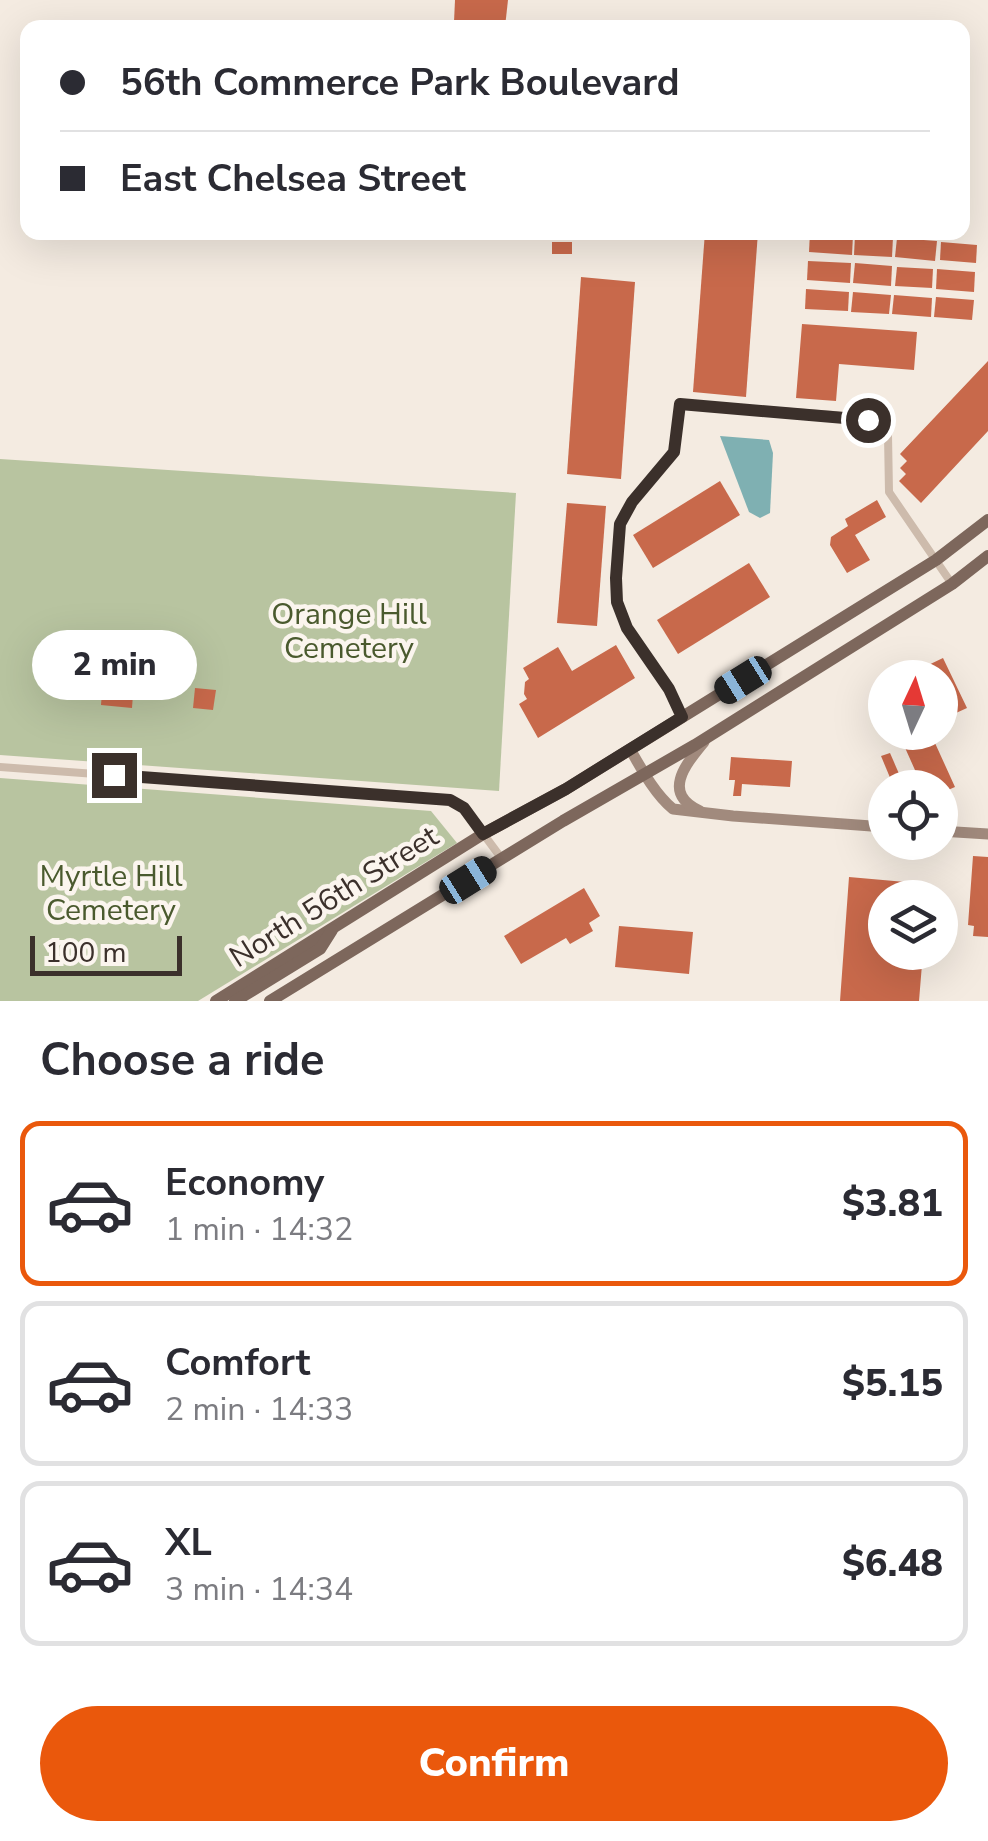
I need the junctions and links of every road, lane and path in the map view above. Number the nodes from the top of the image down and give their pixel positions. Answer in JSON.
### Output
{"nodes":[{"id":1,"x":988,"y":520,"type":"edge"},
{"id":2,"x":988,"y":556,"type":"edge"},
{"id":3,"x":936,"y":560,"type":"junction"},
{"id":4,"x":952,"y":584,"type":"junction"},
{"id":5,"x":682,"y":717,"type":"junction"},
{"id":6,"x":709,"y":736,"type":"junction"},
{"id":7,"x":630,"y":750,"type":"junction"},
{"id":8,"x":0,"y":767,"type":"edge"},
{"id":9,"x":644,"y":774,"type":"junction"},
{"id":10,"x":708,"y":814,"type":"junction"},
{"id":11,"x":868,"y":826,"type":"edge"},
{"id":12,"x":958,"y":832,"type":"edge"},
{"id":13,"x":483,"y":834,"type":"junction"},
{"id":14,"x":988,"y":834,"type":"edge"},
{"id":15,"x":502,"y":859,"type":"junction"},
{"id":16,"x":333,"y":928,"type":"junction"},
{"id":17,"x":216,"y":1001,"type":"edge"},
{"id":18,"x":235,"y":1001,"type":"edge"},
{"id":19,"x":270,"y":1001,"type":"edge"}],
"edges":[{"from":1,"to":3,"type":"main road","name":"North 56th Street"},
{"from":2,"to":4,"type":"main road","name":"North 56th Street"},
{"from":3,"to":4,"type":"street"},
{"from":3,"to":5,"type":"main road","name":"North 56th Street"},
{"from":3,"to":5,"type":"street"},
{"from":4,"to":6,"type":"main road","name":"North 56th Street"},
{"from":5,"to":7,"type":"main road","name":"North 56th Street"},
{"from":6,"to":9,"type":"main road","name":"North 56th Street"},
{"from":6,"to":10,"type":"street"},
{"from":7,"to":9,"type":"street"},
{"from":7,"to":13,"type":"main road","name":"North 56th Street"},
{"from":8,"to":13,"type":"street"},
{"from":9,"to":10,"type":"street"},
{"from":9,"to":15,"type":"main road","name":"North 56th Street"},
{"from":10,"to":11,"type":"street"},
{"from":12,"to":14,"type":"street"},
{"from":13,"to":15,"type":"street"},
{"from":13,"to":16,"type":"main road","name":"North 56th Street"},
{"from":15,"to":19,"type":"main road","name":"North 56th Street"},
{"from":16,"to":17,"type":"main road","name":"North 56th Street"},
{"from":16,"to":18,"type":"main road"}]}
